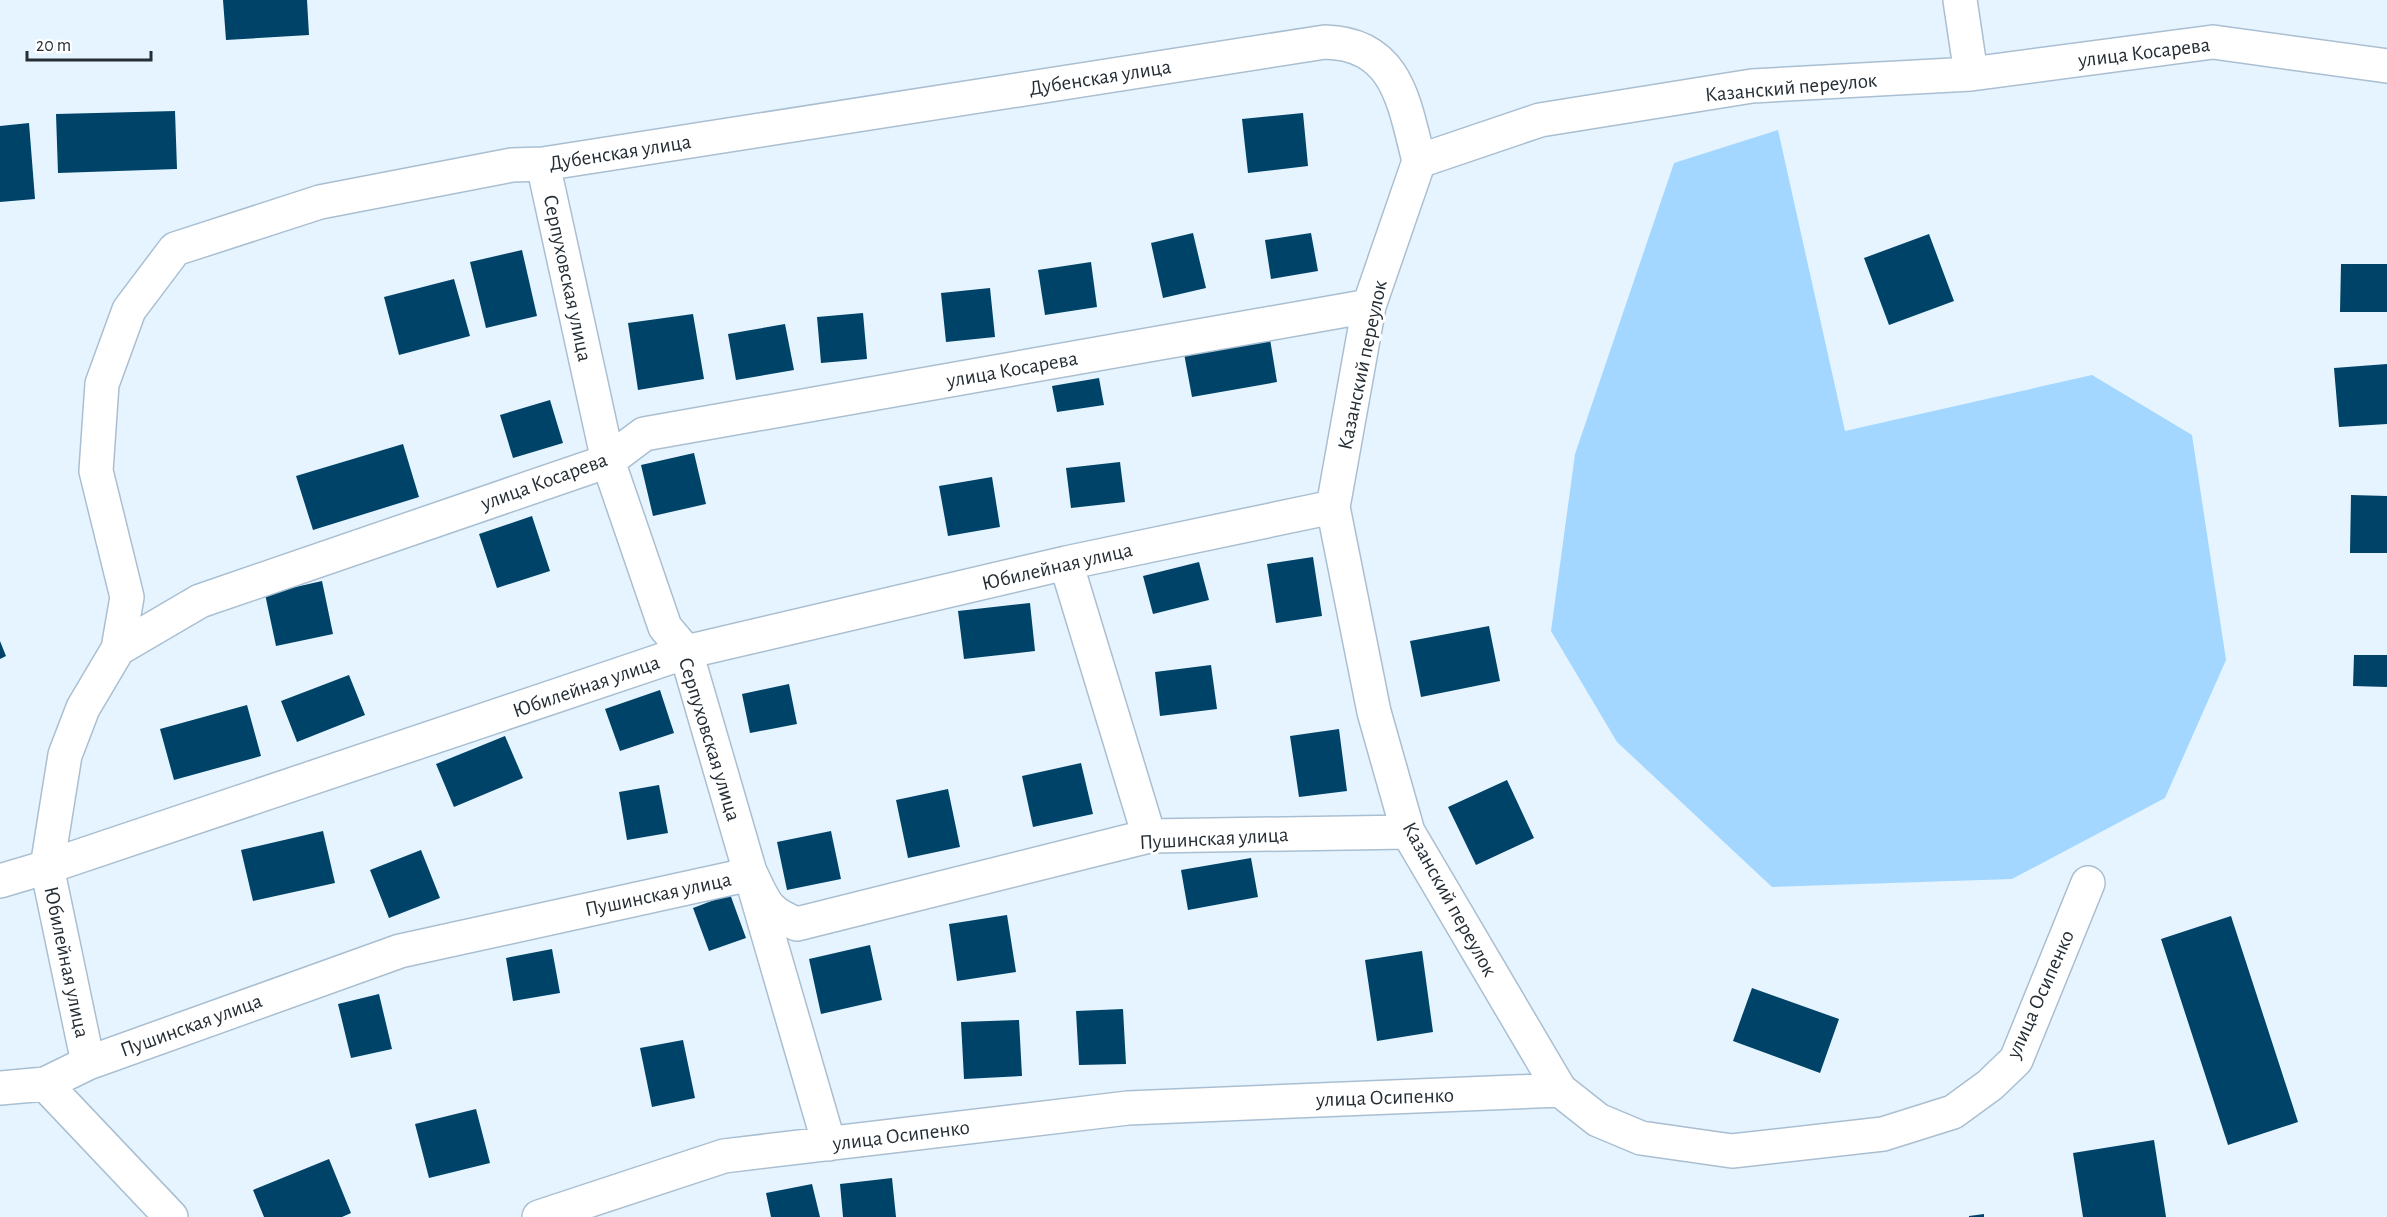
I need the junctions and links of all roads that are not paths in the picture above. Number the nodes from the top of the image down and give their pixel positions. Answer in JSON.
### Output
{"nodes":[{"id":1,"x":1960,"y":0,"type":"edge"},
{"id":2,"x":2387,"y":66,"type":"edge"},
{"id":3,"x":1971,"y":74,"type":"junction"},
{"id":4,"x":1419,"y":160,"type":"junction"},
{"id":5,"x":543,"y":164,"type":"junction"},
{"id":6,"x":1370,"y":306,"type":"junction"},
{"id":7,"x":608,"y":461,"type":"junction"},
{"id":8,"x":1333,"y":507,"type":"junction"},
{"id":9,"x":1066,"y":563,"type":"junction"},
{"id":10,"x":118,"y":649,"type":"junction"},
{"id":11,"x":686,"y":652,"type":"junction"},
{"id":12,"x":1408,"y":832,"type":"junction"},
{"id":13,"x":1149,"y":837,"type":"junction"},
{"id":14,"x":47,"y":867,"type":"junction"},
{"id":15,"x":751,"y":874,"type":"junction"},
{"id":16,"x":0,"y":881,"type":"edge"},
{"id":17,"x":2088,"y":883,"type":"dead end"},
{"id":18,"x":88,"y":1063,"type":"junction"},
{"id":19,"x":45,"y":1084,"type":"junction"},
{"id":20,"x":0,"y":1088,"type":"edge"},
{"id":21,"x":1560,"y":1090,"type":"junction"},
{"id":22,"x":829,"y":1144,"type":"junction"},
{"id":23,"x":171,"y":1217,"type":"edge"},
{"id":24,"x":539,"y":1217,"type":"edge"}],
"edges":[{"from":1,"to":3,"type":"street"},
{"from":2,"to":3,"type":"street","name":"улица Косарева"},
{"from":3,"to":4,"type":"street","name":"Казанский переулок"},
{"from":4,"to":5,"type":"street","name":"Дубенская улица"},
{"from":4,"to":6,"type":"street","name":"Казанский переулок"},
{"from":5,"to":7,"type":"street","name":"Серпуховская улица"},
{"from":5,"to":10,"type":"street","name":"Дубенская улица"},
{"from":6,"to":7,"type":"street","name":"улица Косарева"},
{"from":6,"to":8,"type":"street","name":"Казанский переулок"},
{"from":7,"to":10,"type":"street","name":"улица Косарева"},
{"from":7,"to":11,"type":"street","name":"Серпуховская улица"},
{"from":8,"to":9,"type":"street","name":"Юбилейная улица"},
{"from":8,"to":12,"type":"street","name":"Казанский переулок"},
{"from":9,"to":11,"type":"street","name":"Юбилейная улица"},
{"from":9,"to":13,"type":"street"},
{"from":10,"to":14,"type":"street","name":"улица Косарева"},
{"from":11,"to":14,"type":"street","name":"Юбилейная улица"},
{"from":11,"to":15,"type":"street","name":"Серпуховская улица"},
{"from":12,"to":13,"type":"street","name":"Пушинская улица"},
{"from":12,"to":21,"type":"street","name":"Казанский переулок"},
{"from":13,"to":15,"type":"street","name":"Пушинская улица"},
{"from":14,"to":16,"type":"street"},
{"from":14,"to":18,"type":"street","name":"Юбилейная улица"},
{"from":15,"to":18,"type":"street","name":"Пушинская улица"},
{"from":15,"to":22,"type":"street","name":"Серпуховская улица"},
{"from":17,"to":21,"type":"street","name":"улица Осипенко"},
{"from":18,"to":19,"type":"street","name":"Пушинская улица"},
{"from":19,"to":20,"type":"street"},
{"from":19,"to":23,"type":"street"},
{"from":21,"to":22,"type":"street","name":"улица Осипенко"},
{"from":22,"to":24,"type":"street","name":"улица Осипенко"}]}
